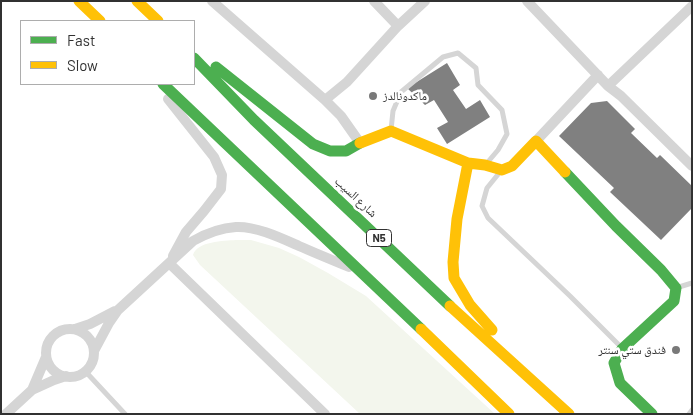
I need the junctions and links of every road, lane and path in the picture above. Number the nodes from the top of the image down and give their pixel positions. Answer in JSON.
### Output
{"nodes":[{"id":1,"x":80,"y":1,"type":"edge"},
{"id":2,"x":136,"y":1,"type":"edge"},
{"id":3,"x":212,"y":1,"type":"edge"},
{"id":4,"x":374,"y":1,"type":"edge"},
{"id":5,"x":424,"y":1,"type":"edge"},
{"id":6,"x":527,"y":1,"type":"edge"},
{"id":7,"x":692,"y":6,"type":"edge"},
{"id":8,"x":99,"y":20,"type":"edge"},
{"id":9,"x":157,"y":20,"type":"edge"},
{"id":10,"x":398,"y":26,"type":"junction"},
{"id":11,"x":195,"y":50,"type":"edge"},
{"id":12,"x":195,"y":59,"type":"edge"},
{"id":13,"x":598,"y":75,"type":"junction"},
{"id":14,"x":162,"y":85,"type":"edge"},
{"id":15,"x":163,"y":85,"type":"edge"},
{"id":16,"x":608,"y":86,"type":"junction"},
{"id":17,"x":325,"y":100,"type":"junction"},
{"id":18,"x":391,"y":130,"type":"junction"},
{"id":19,"x":536,"y":141,"type":"junction"},
{"id":20,"x":360,"y":142,"type":"junction"},
{"id":21,"x":468,"y":163,"type":"junction"},
{"id":22,"x":485,"y":165,"type":"junction"},
{"id":23,"x":692,"y":166,"type":"edge"},
{"id":24,"x":502,"y":170,"type":"junction"},
{"id":25,"x":170,"y":264,"type":"junction"},
{"id":26,"x":363,"y":273,"type":"junction"},
{"id":27,"x":692,"y":283,"type":"edge"},
{"id":28,"x":676,"y":288,"type":"junction"},
{"id":29,"x":118,"y":310,"type":"junction"},
{"id":30,"x":75,"y":329,"type":"junction"},
{"id":31,"x":622,"y":349,"type":"junction"},
{"id":32,"x":94,"y":350,"type":"junction"},
{"id":33,"x":46,"y":358,"type":"junction"},
{"id":34,"x":85,"y":371,"type":"junction"},
{"id":35,"x":66,"y":376,"type":"junction"},
{"id":36,"x":32,"y":390,"type":"junction"},
{"id":37,"x":564,"y":410,"type":"edge"},
{"id":38,"x":692,"y":410,"type":"edge"},
{"id":39,"x":6,"y":414,"type":"edge"},
{"id":40,"x":125,"y":414,"type":"edge"},
{"id":41,"x":325,"y":414,"type":"edge"},
{"id":42,"x":509,"y":414,"type":"edge"},
{"id":43,"x":652,"y":414,"type":"edge"},
{"id":44,"x":689,"y":414,"type":"edge"}],
"edges":[{"from":1,"to":8,"type":"main road"},
{"from":2,"to":9,"type":"main road"},
{"from":3,"to":17,"type":"street"},
{"from":4,"to":10,"type":"street"},
{"from":5,"to":10,"type":"street"},
{"from":6,"to":13,"type":"street"},
{"from":7,"to":16,"type":"street"},
{"from":10,"to":17,"type":"street"},
{"from":11,"to":20,"type":"main road"},
{"from":12,"to":37,"type":"main road","name":"شارع السيب","number":"N5"},
{"from":13,"to":16,"type":"street"},
{"from":13,"to":19,"type":"street"},
{"from":14,"to":25,"type":"street"},
{"from":15,"to":26,"type":"main road"},
{"from":16,"to":23,"type":"street"},
{"from":17,"to":20,"type":"street"},
{"from":18,"to":20,"type":"main road"},
{"from":18,"to":21,"type":"main road"},
{"from":18,"to":22,"type":"lane"},
{"from":19,"to":24,"type":"main road"},
{"from":19,"to":28,"type":"main road"},
{"from":21,"to":22,"type":"main road"},
{"from":21,"to":37,"type":"main road"},
{"from":22,"to":24,"type":"main road"},
{"from":24,"to":31,"type":"lane"},
{"from":25,"to":26,"type":"street"},
{"from":25,"to":29,"type":"street"},
{"from":25,"to":41,"type":"street"},
{"from":26,"to":42,"type":"main road"},
{"from":27,"to":28,"type":"lane"},
{"from":28,"to":31,"type":"main road"},
{"from":29,"to":30,"type":"street"},
{"from":29,"to":32,"type":"street"},
{"from":30,"to":32,"type":"street"},
{"from":30,"to":33,"type":"street"},
{"from":31,"to":43,"type":"main road"},
{"from":32,"to":34,"type":"street"},
{"from":33,"to":35,"type":"street"},
{"from":33,"to":36,"type":"street"},
{"from":34,"to":35,"type":"street"},
{"from":34,"to":40,"type":"lane"},
{"from":35,"to":36,"type":"street"},
{"from":36,"to":39,"type":"street"},
{"from":38,"to":44,"type":"lane"}]}
